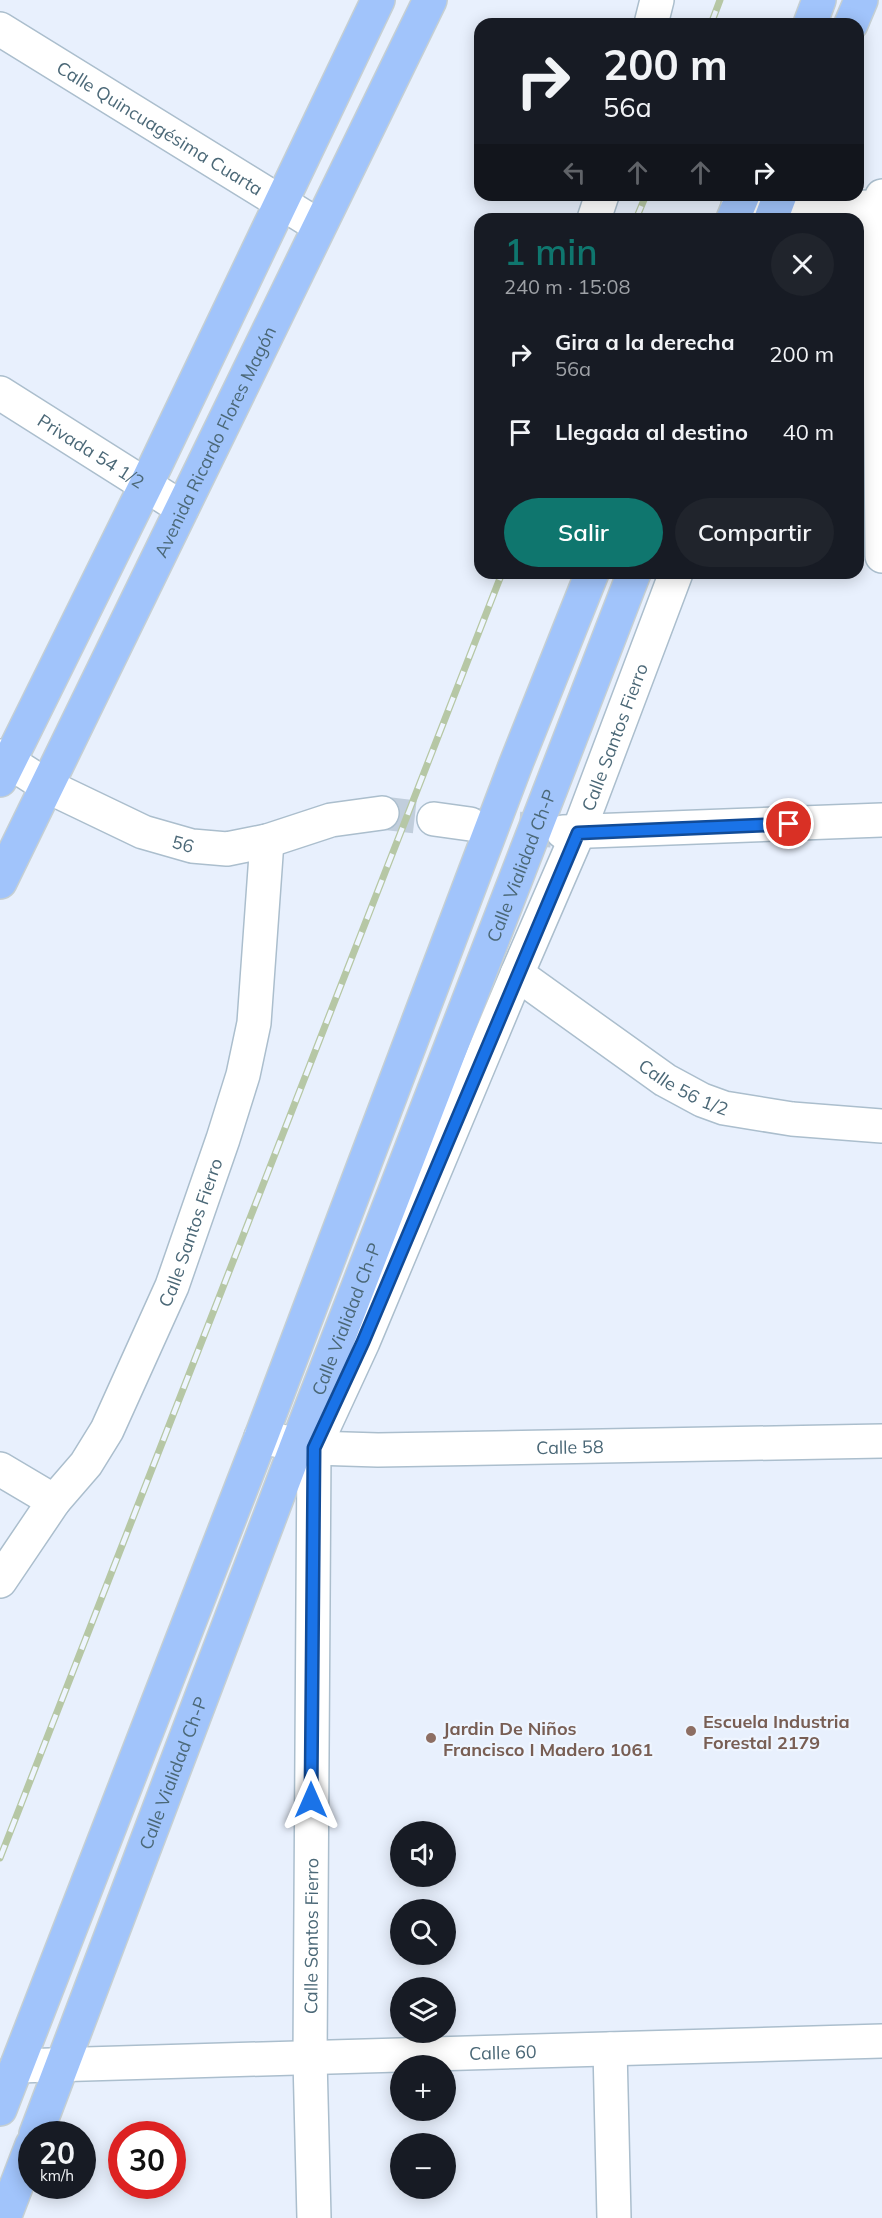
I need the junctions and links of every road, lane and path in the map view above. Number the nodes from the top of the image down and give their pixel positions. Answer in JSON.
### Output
{"nodes":[{"id":1,"x":378,"y":0,"type":"edge"},
{"id":2,"x":430,"y":0,"type":"edge"},
{"id":3,"x":657,"y":0,"type":"edge"},
{"id":4,"x":819,"y":0,"type":"edge"},
{"id":5,"x":861,"y":0,"type":"edge"},
{"id":6,"x":652,"y":18,"type":"edge"},
{"id":7,"x":812,"y":18,"type":"edge"},
{"id":8,"x":854,"y":18,"type":"edge"},
{"id":9,"x":0,"y":29,"type":"edge"},
{"id":10,"x":279,"y":203,"type":"junction"},
{"id":11,"x":881,"y":204,"type":"edge"},
{"id":12,"x":738,"y":207,"type":"edge"},
{"id":13,"x":775,"y":207,"type":"edge"},
{"id":14,"x":812,"y":213,"type":"edge"},
{"id":15,"x":319,"y":226,"type":"junction"},
{"id":16,"x":0,"y":393,"type":"edge"},
{"id":17,"x":146,"y":485,"type":"junction"},
{"id":18,"x":881,"y":502,"type":"edge"},
{"id":19,"x":182,"y":508,"type":"junction"},
{"id":20,"x":882,"y":556,"type":"edge"},
{"id":21,"x":590,"y":579,"type":"edge"},
{"id":22,"x":632,"y":579,"type":"edge"},
{"id":23,"x":674,"y":579,"type":"edge"},
{"id":24,"x":3,"y":766,"type":"edge"},
{"id":25,"x":46,"y":786,"type":"junction"},
{"id":26,"x":382,"y":813,"type":"tunnel mouth"},
{"id":27,"x":434,"y":819,"type":"tunnel mouth"},
{"id":28,"x":882,"y":820,"type":"edge"},
{"id":29,"x":470,"y":824,"type":"tunnel mouth"},
{"id":30,"x":571,"y":832,"type":"junction"},
{"id":31,"x":267,"y":841,"type":"junction"},
{"id":32,"x":0,"y":882,"type":"edge"},
{"id":33,"x":517,"y":974,"type":"junction"},
{"id":34,"x":882,"y":1126,"type":"edge"},
{"id":35,"x":261,"y":1437,"type":"junction"},
{"id":36,"x":882,"y":1441,"type":"edge"},
{"id":37,"x":305,"y":1446,"type":"junction"},
{"id":38,"x":0,"y":1469,"type":"edge"},
{"id":39,"x":54,"y":1501,"type":"junction"},
{"id":40,"x":0,"y":1581,"type":"edge"},
{"id":41,"x":882,"y":2041,"type":"edge"},
{"id":42,"x":610,"y":2049,"type":"junction"},
{"id":43,"x":310,"y":2059,"type":"junction"},
{"id":44,"x":17,"y":2066,"type":"junction"},
{"id":45,"x":61,"y":2066,"type":"junction"},
{"id":46,"x":0,"y":2109,"type":"edge"},
{"id":47,"x":41,"y":2121,"type":"edge"},
{"id":48,"x":18,"y":2182,"type":"edge"},
{"id":49,"x":4,"y":2218,"type":"edge"},
{"id":50,"x":314,"y":2218,"type":"edge"},
{"id":51,"x":614,"y":2218,"type":"edge"}],
"edges":[{"from":1,"to":10,"type":"main road"},
{"from":2,"to":15,"type":"main road","name":"Avenida Ricardo Flores Magón"},
{"from":3,"to":6,"type":"street"},
{"from":4,"to":7,"type":"main road"},
{"from":5,"to":8,"type":"main road"},
{"from":9,"to":10,"type":"street","name":"Calle Quincuagésima Cuarta"},
{"from":10,"to":15,"type":"street","name":"Calle Quincuagésima Cuarta"},
{"from":10,"to":17,"type":"main road"},
{"from":11,"to":14,"type":"street"},
{"from":11,"to":18,"type":"street"},
{"from":12,"to":13,"type":"street"},
{"from":13,"to":14,"type":"street"},
{"from":15,"to":19,"type":"main road","name":"Avenida Ricardo Flores Magón"},
{"from":16,"to":17,"type":"street","name":"Privada 54 1/2"},
{"from":17,"to":19,"type":"street","name":"Privada 54 1/2"},
{"from":17,"to":24,"type":"main road"},
{"from":18,"to":20,"type":"street"},
{"from":19,"to":25,"type":"main road","name":"Avenida Ricardo Flores Magón"},
{"from":21,"to":35,"type":"main road"},
{"from":22,"to":37,"type":"main road","name":"Calle Vialidad Ch-P"},
{"from":23,"to":30,"type":"street","name":"Calle Santos Fierro"},
{"from":24,"to":25,"type":"street","name":"56"},
{"from":25,"to":31,"type":"street","name":"56"},
{"from":25,"to":32,"type":"main road","name":"Avenida Ricardo Flores Magón"},
{"from":26,"to":31,"type":"street","name":"56"},
{"from":27,"to":29,"type":"street"},
{"from":28,"to":30,"type":"street"},
{"from":30,"to":33,"type":"street","name":"Calle Santos Fierro"},
{"from":31,"to":39,"type":"street","name":"Calle Santos Fierro"},
{"from":33,"to":34,"type":"street","name":"Calle 56 1/2"},
{"from":33,"to":37,"type":"street","name":"Calle Santos Fierro"},
{"from":35,"to":37,"type":"street","name":"Calle 58"},
{"from":35,"to":44,"type":"main road"},
{"from":36,"to":37,"type":"street","name":"Calle 58"},
{"from":37,"to":43,"type":"street","name":"Calle Santos Fierro"},
{"from":37,"to":45,"type":"main road","name":"Calle Vialidad Ch-P"},
{"from":38,"to":39,"type":"street"},
{"from":39,"to":40,"type":"street","name":"Calle Santos Fierro"},
{"from":41,"to":42,"type":"street","name":"Calle 60"},
{"from":42,"to":43,"type":"street","name":"Calle 60"},
{"from":42,"to":51,"type":"street"},
{"from":43,"to":45,"type":"street","name":"Calle 60"},
{"from":43,"to":50,"type":"street","name":"Calle Santos Fierro"},
{"from":44,"to":45,"type":"street","name":"Calle 60"},
{"from":44,"to":46,"type":"main road"},
{"from":45,"to":47,"type":"main road","name":"Calle Vialidad Ch-P"},
{"from":48,"to":49,"type":"main road"}]}
